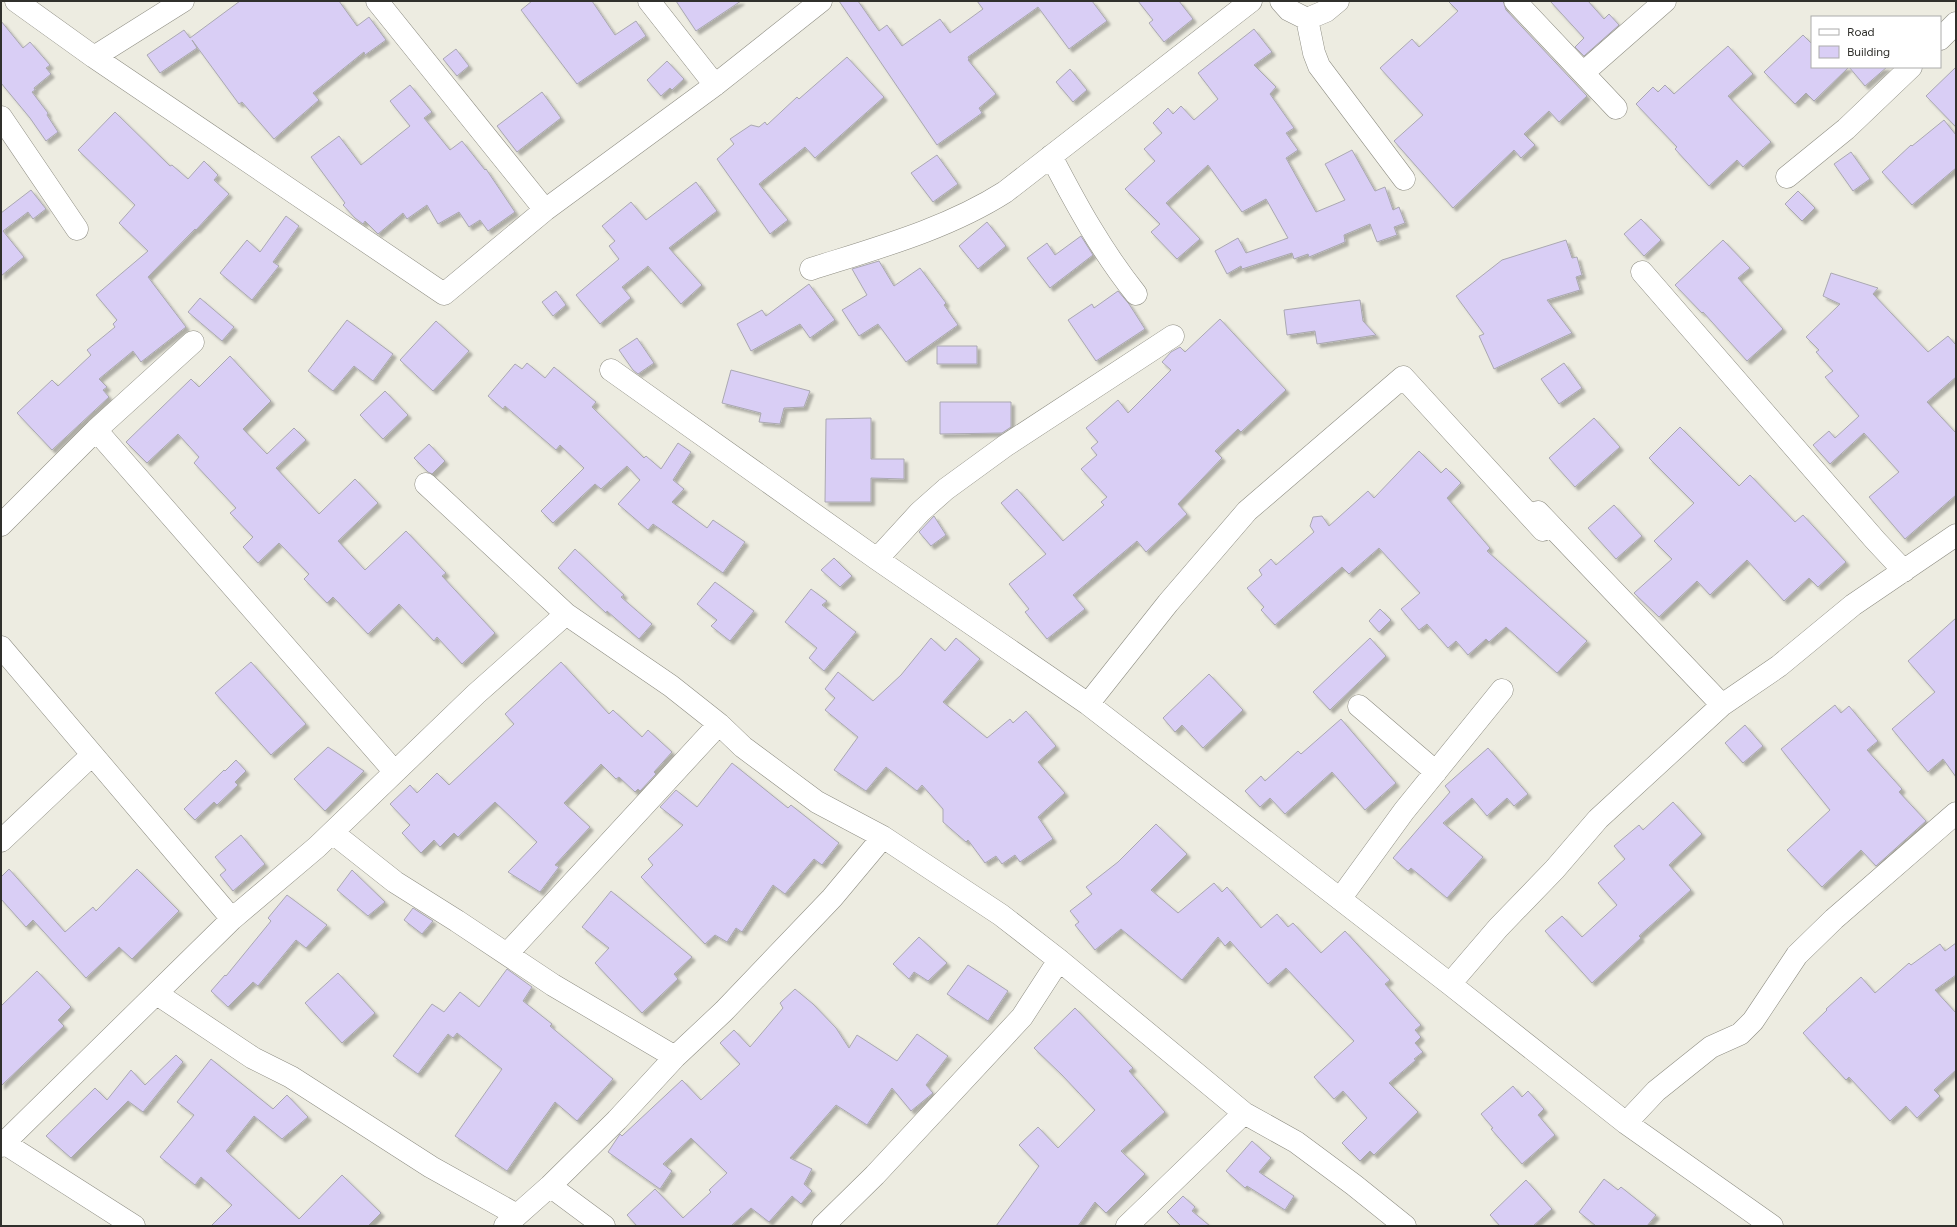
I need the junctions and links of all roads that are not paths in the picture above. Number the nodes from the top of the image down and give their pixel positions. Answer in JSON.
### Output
{"nodes":[{"id":1,"x":16,"y":1,"type":"edge"},
{"id":2,"x":183,"y":1,"type":"edge"},
{"id":3,"x":377,"y":1,"type":"edge"},
{"id":4,"x":649,"y":1,"type":"edge"},
{"id":5,"x":821,"y":1,"type":"edge"},
{"id":6,"x":1251,"y":1,"type":"edge"},
{"id":7,"x":1281,"y":1,"type":"edge"},
{"id":8,"x":1338,"y":1,"type":"edge"},
{"id":9,"x":1515,"y":1,"type":"edge"},
{"id":10,"x":1665,"y":1,"type":"edge"},
{"id":11,"x":1307,"y":19,"type":"junction"},
{"id":12,"x":1956,"y":23,"type":"edge"},
{"id":13,"x":1941,"y":37,"type":"edge"},
{"id":14,"x":94,"y":57,"type":"junction"},
{"id":15,"x":1910,"y":68,"type":"edge"},
{"id":16,"x":1583,"y":73,"type":"junction"},
{"id":17,"x":715,"y":85,"type":"junction"},
{"id":18,"x":1616,"y":108,"type":"dead end"},
{"id":19,"x":1,"y":117,"type":"edge"},
{"id":20,"x":1052,"y":156,"type":"junction"},
{"id":21,"x":1787,"y":176,"type":"dead end"},
{"id":22,"x":1404,"y":178,"type":"dead end"},
{"id":23,"x":544,"y":210,"type":"junction"},
{"id":24,"x":77,"y":228,"type":"dead end"},
{"id":25,"x":811,"y":270,"type":"dead end"},
{"id":26,"x":1642,"y":272,"type":"dead end"},
{"id":27,"x":1136,"y":294,"type":"dead end"},
{"id":28,"x":1174,"y":336,"type":"dead end"},
{"id":29,"x":193,"y":342,"type":"dead end"},
{"id":30,"x":611,"y":370,"type":"dead end"},
{"id":31,"x":96,"y":430,"type":"junction"},
{"id":32,"x":426,"y":484,"type":"dead end"},
{"id":33,"x":1526,"y":499,"type":"dead end"},
{"id":34,"x":1,"y":525,"type":"edge"},
{"id":35,"x":1544,"y":530,"type":"dead end"},
{"id":36,"x":1956,"y":535,"type":"edge"},
{"id":37,"x":877,"y":559,"type":"junction"},
{"id":38,"x":1904,"y":571,"type":"junction"},
{"id":39,"x":566,"y":614,"type":"junction"},
{"id":40,"x":1,"y":647,"type":"edge"},
{"id":41,"x":1502,"y":690,"type":"dead end"},
{"id":42,"x":1088,"y":704,"type":"junction"},
{"id":43,"x":1722,"y":705,"type":"junction"},
{"id":44,"x":1359,"y":706,"type":"dead end"},
{"id":45,"x":719,"y":724,"type":"junction"},
{"id":46,"x":92,"y":755,"type":"junction"},
{"id":47,"x":394,"y":771,"type":"junction"},
{"id":48,"x":1436,"y":772,"type":"junction"},
{"id":49,"x":1956,"y":813,"type":"edge"},
{"id":50,"x":333,"y":832,"type":"junction"},
{"id":51,"x":883,"y":837,"type":"junction"},
{"id":52,"x":1,"y":841,"type":"edge"},
{"id":53,"x":1340,"y":899,"type":"junction"},
{"id":54,"x":232,"y":919,"type":"junction"},
{"id":55,"x":507,"y":954,"type":"junction"},
{"id":56,"x":1059,"y":960,"type":"junction"},
{"id":57,"x":1450,"y":984,"type":"junction"},
{"id":58,"x":157,"y":994,"type":"junction"},
{"id":59,"x":675,"y":1057,"type":"junction"},
{"id":60,"x":1244,"y":1112,"type":"junction"},
{"id":61,"x":1626,"y":1123,"type":"junction"},
{"id":62,"x":3,"y":1145,"type":"edge"},
{"id":63,"x":550,"y":1186,"type":"junction"},
{"id":64,"x":511,"y":1220,"type":"edge"},
{"id":65,"x":134,"y":1226,"type":"edge"},
{"id":66,"x":604,"y":1226,"type":"edge"},
{"id":67,"x":823,"y":1226,"type":"edge"},
{"id":68,"x":1127,"y":1226,"type":"edge"},
{"id":69,"x":1405,"y":1226,"type":"edge"},
{"id":70,"x":1772,"y":1226,"type":"edge"}],
"edges":[{"from":1,"to":14,"type":"street"},
{"from":2,"to":14,"type":"street"},
{"from":3,"to":23,"type":"street"},
{"from":4,"to":17,"type":"street"},
{"from":5,"to":17,"type":"street"},
{"from":6,"to":20,"type":"street"},
{"from":7,"to":11,"type":"street"},
{"from":8,"to":11,"type":"street"},
{"from":9,"to":16,"type":"street"},
{"from":10,"to":16,"type":"street"},
{"from":11,"to":22,"type":"street"},
{"from":12,"to":13,"type":"street"},
{"from":14,"to":23,"type":"street"},
{"from":15,"to":21,"type":"street"},
{"from":16,"to":18,"type":"street"},
{"from":17,"to":23,"type":"street"},
{"from":19,"to":24,"type":"street"},
{"from":20,"to":25,"type":"street"},
{"from":20,"to":27,"type":"street"},
{"from":26,"to":38,"type":"street"},
{"from":28,"to":37,"type":"street"},
{"from":29,"to":31,"type":"street"},
{"from":30,"to":37,"type":"street"},
{"from":31,"to":34,"type":"street"},
{"from":31,"to":47,"type":"street"},
{"from":32,"to":39,"type":"street"},
{"from":33,"to":43,"type":"street"},
{"from":35,"to":42,"type":"street"},
{"from":36,"to":38,"type":"street"},
{"from":37,"to":42,"type":"street"},
{"from":38,"to":43,"type":"street"},
{"from":39,"to":45,"type":"street"},
{"from":39,"to":47,"type":"street"},
{"from":40,"to":46,"type":"street"},
{"from":41,"to":48,"type":"street"},
{"from":42,"to":53,"type":"street"},
{"from":43,"to":57,"type":"street"},
{"from":44,"to":48,"type":"street"},
{"from":45,"to":51,"type":"street"},
{"from":45,"to":55,"type":"street"},
{"from":46,"to":52,"type":"street"},
{"from":46,"to":54,"type":"street"},
{"from":47,"to":50,"type":"street"},
{"from":48,"to":53,"type":"street"},
{"from":49,"to":61,"type":"street"},
{"from":50,"to":54,"type":"street"},
{"from":50,"to":55,"type":"street"},
{"from":51,"to":56,"type":"street"},
{"from":51,"to":59,"type":"street"},
{"from":53,"to":57,"type":"street"},
{"from":54,"to":58,"type":"street"},
{"from":55,"to":59,"type":"street"},
{"from":56,"to":60,"type":"street"},
{"from":56,"to":67,"type":"street"},
{"from":57,"to":61,"type":"street"},
{"from":58,"to":62,"type":"street"},
{"from":58,"to":64,"type":"street"},
{"from":59,"to":63,"type":"street"},
{"from":60,"to":68,"type":"street"},
{"from":60,"to":69,"type":"street"},
{"from":61,"to":70,"type":"street"},
{"from":62,"to":65,"type":"street"},
{"from":63,"to":64,"type":"street"},
{"from":63,"to":66,"type":"street"}]}
